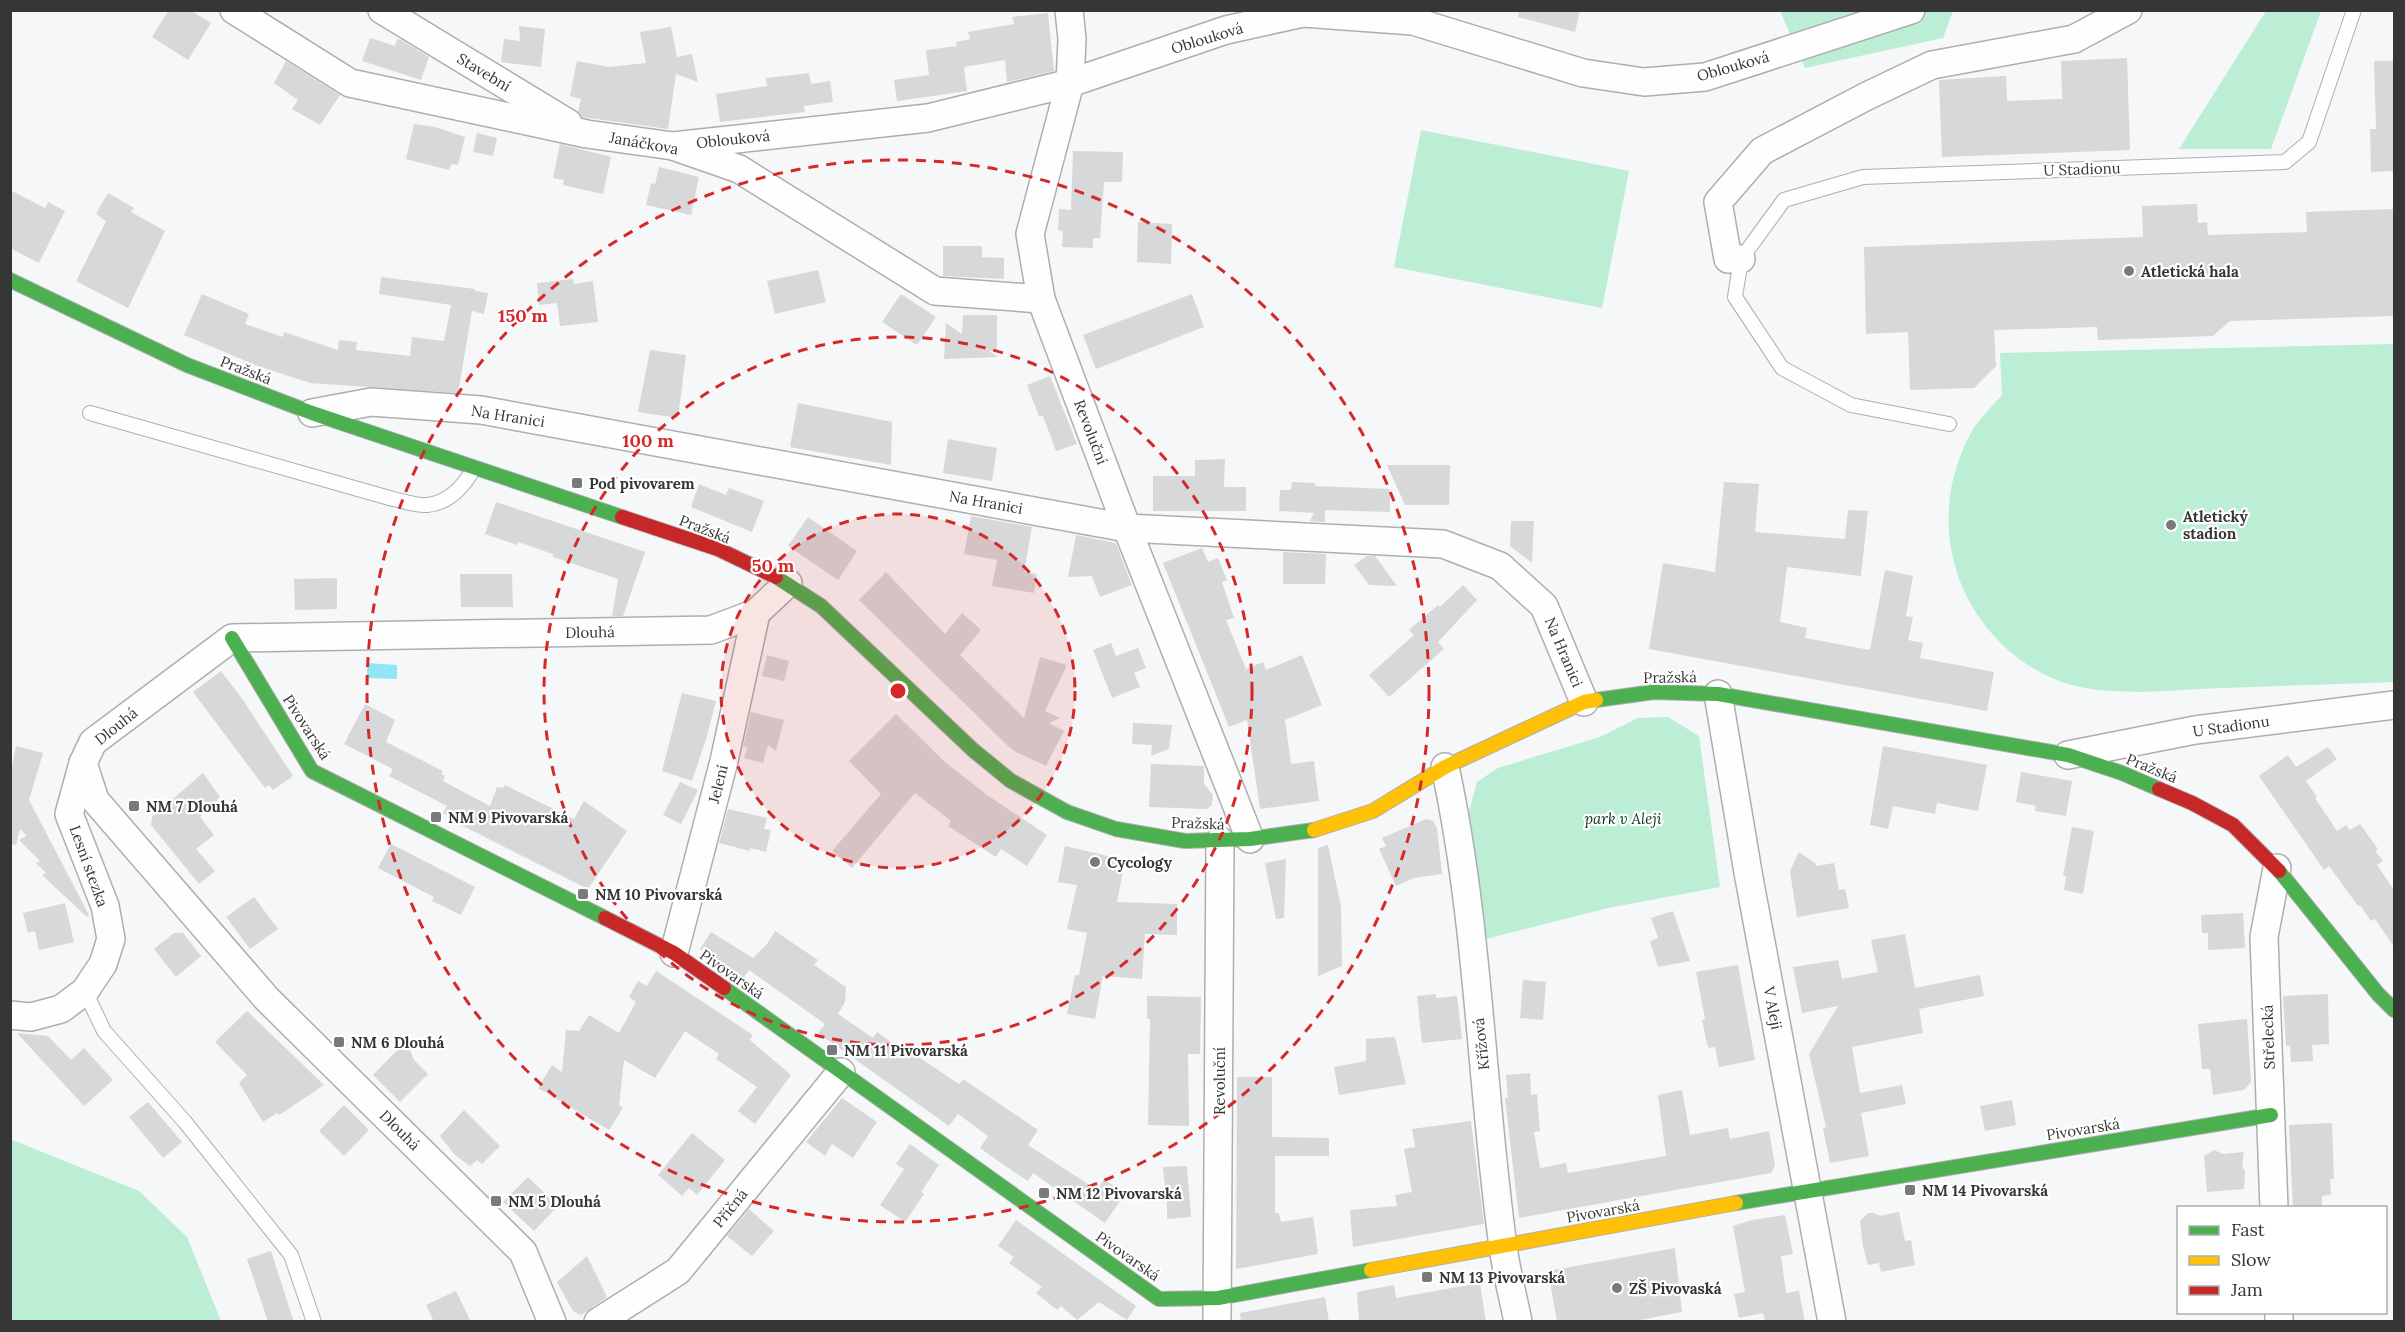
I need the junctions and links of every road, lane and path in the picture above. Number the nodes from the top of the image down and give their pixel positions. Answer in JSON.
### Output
{"nodes":[{"id":1,"x":234,"y":10,"type":"edge"},
{"id":2,"x":382,"y":10,"type":"edge"},
{"id":3,"x":1069,"y":10,"type":"edge"},
{"id":4,"x":1911,"y":10,"type":"edge"},
{"id":5,"x":2128,"y":10,"type":"edge"},
{"id":6,"x":2354,"y":10,"type":"edge"},
{"id":7,"x":1070,"y":83,"type":"junction"},
{"id":8,"x":587,"y":134,"type":"junction"},
{"id":9,"x":673,"y":146,"type":"junction"},
{"id":10,"x":1742,"y":259,"type":"junction"},
{"id":11,"x":10,"y":280,"type":"edge"},
{"id":12,"x":1041,"y":299,"type":"junction"},
{"id":13,"x":90,"y":413,"type":"dead end"},
{"id":14,"x":312,"y":413,"type":"junction"},
{"id":15,"x":1949,"y":424,"type":"dead end"},
{"id":16,"x":475,"y":466,"type":"junction"},
{"id":17,"x":1127,"y":528,"type":"junction"},
{"id":18,"x":788,"y":583,"type":"junction"},
{"id":19,"x":756,"y":613,"type":"junction"},
{"id":20,"x":232,"y":638,"type":"junction"},
{"id":21,"x":1718,"y":694,"type":"junction"},
{"id":22,"x":1584,"y":702,"type":"junction"},
{"id":23,"x":2394,"y":705,"type":"edge"},
{"id":24,"x":2068,"y":755,"type":"junction"},
{"id":25,"x":83,"y":763,"type":"junction"},
{"id":26,"x":1445,"y":767,"type":"junction"},
{"id":27,"x":1250,"y":839,"type":"junction"},
{"id":28,"x":1220,"y":841,"type":"junction"},
{"id":29,"x":2277,"y":868,"type":"junction"},
{"id":30,"x":674,"y":953,"type":"junction"},
{"id":31,"x":85,"y":991,"type":"junction"},
{"id":32,"x":2394,"y":1010,"type":"edge"},
{"id":33,"x":10,"y":1015,"type":"edge"},
{"id":34,"x":841,"y":1072,"type":"junction"},
{"id":35,"x":2271,"y":1115,"type":"junction"},
{"id":36,"x":1807,"y":1190,"type":"junction"},
{"id":37,"x":2274,"y":1206,"type":"edge"},
{"id":38,"x":1503,"y":1247,"type":"junction"},
{"id":39,"x":1217,"y":1310,"type":"edge"},
{"id":40,"x":314,"y":1322,"type":"edge"},
{"id":41,"x":552,"y":1322,"type":"edge"},
{"id":42,"x":598,"y":1322,"type":"edge"},
{"id":43,"x":1518,"y":1322,"type":"edge"},
{"id":44,"x":1832,"y":1322,"type":"edge"}],
"edges":[{"from":1,"to":8,"type":"street","name":"Janáčkova"},
{"from":2,"to":8,"type":"street","name":"Stavební"},
{"from":3,"to":7,"type":"street","name":"Revoluční"},
{"from":4,"to":7,"type":"street","name":"Oblouková"},
{"from":5,"to":10,"type":"street"},
{"from":6,"to":10,"type":"lane","name":"U Stadionu"},
{"from":7,"to":9,"type":"street","name":"Oblouková"},
{"from":7,"to":12,"type":"street","name":"Revoluční"},
{"from":8,"to":9,"type":"street","name":"Janáčkova"},
{"from":9,"to":12,"type":"street","name":"Janáčkova"},
{"from":10,"to":15,"type":"lane","name":"U Stadionu"},
{"from":11,"to":14,"type":"main road","name":"Pražská"},
{"from":12,"to":17,"type":"street","name":"Revoluční"},
{"from":13,"to":16,"type":"lane"},
{"from":14,"to":16,"type":"main road","name":"Pražská"},
{"from":14,"to":17,"type":"street","name":"Na Hranici"},
{"from":16,"to":18,"type":"main road","name":"Pražská"},
{"from":17,"to":22,"type":"street","name":"Na Hranici"},
{"from":17,"to":27,"type":"street","name":"Revoluční"},
{"from":18,"to":19,"type":"street","name":"Dlouhá"},
{"from":18,"to":28,"type":"main road","name":"Pražská"},
{"from":19,"to":20,"type":"street","name":"Dlouhá"},
{"from":19,"to":30,"type":"street","name":"Jelení"},
{"from":20,"to":25,"type":"street","name":"Dlouhá"},
{"from":20,"to":30,"type":"main road","name":"Pivovarská"},
{"from":21,"to":22,"type":"main road","name":"Pražská"},
{"from":21,"to":24,"type":"main road","name":"Pražská"},
{"from":21,"to":36,"type":"street","name":"V Aleji"},
{"from":22,"to":26,"type":"main road","name":"Pražská"},
{"from":23,"to":24,"type":"street","name":"U Stadionu"},
{"from":24,"to":29,"type":"main road","name":"Pražská"},
{"from":25,"to":31,"type":"street","name":"Lesní stezka"},
{"from":25,"to":41,"type":"street","name":"Dlouhá"},
{"from":26,"to":27,"type":"main road","name":"Pražská"},
{"from":26,"to":38,"type":"street","name":"Křížová"},
{"from":27,"to":28,"type":"main road","name":"Pražská"},
{"from":28,"to":39,"type":"street","name":"Revoluční"},
{"from":29,"to":32,"type":"main road","name":"Pražská"},
{"from":29,"to":35,"type":"street","name":"Střelecká"},
{"from":30,"to":34,"type":"main road","name":"Pivovarská"},
{"from":31,"to":33,"type":"street","name":"Lesní stezka"},
{"from":31,"to":40,"type":"lane"},
{"from":34,"to":39,"type":"main road","name":"Pivovarská"},
{"from":34,"to":42,"type":"street","name":"Příčná"},
{"from":35,"to":36,"type":"main road","name":"Pivovarská"},
{"from":35,"to":37,"type":"street","name":"Střelecká"},
{"from":36,"to":38,"type":"main road","name":"Pivovarská"},
{"from":36,"to":44,"type":"street","name":"V Aleji"},
{"from":38,"to":39,"type":"main road","name":"Pivovarská"},
{"from":38,"to":43,"type":"street","name":"Křížová"}]}
